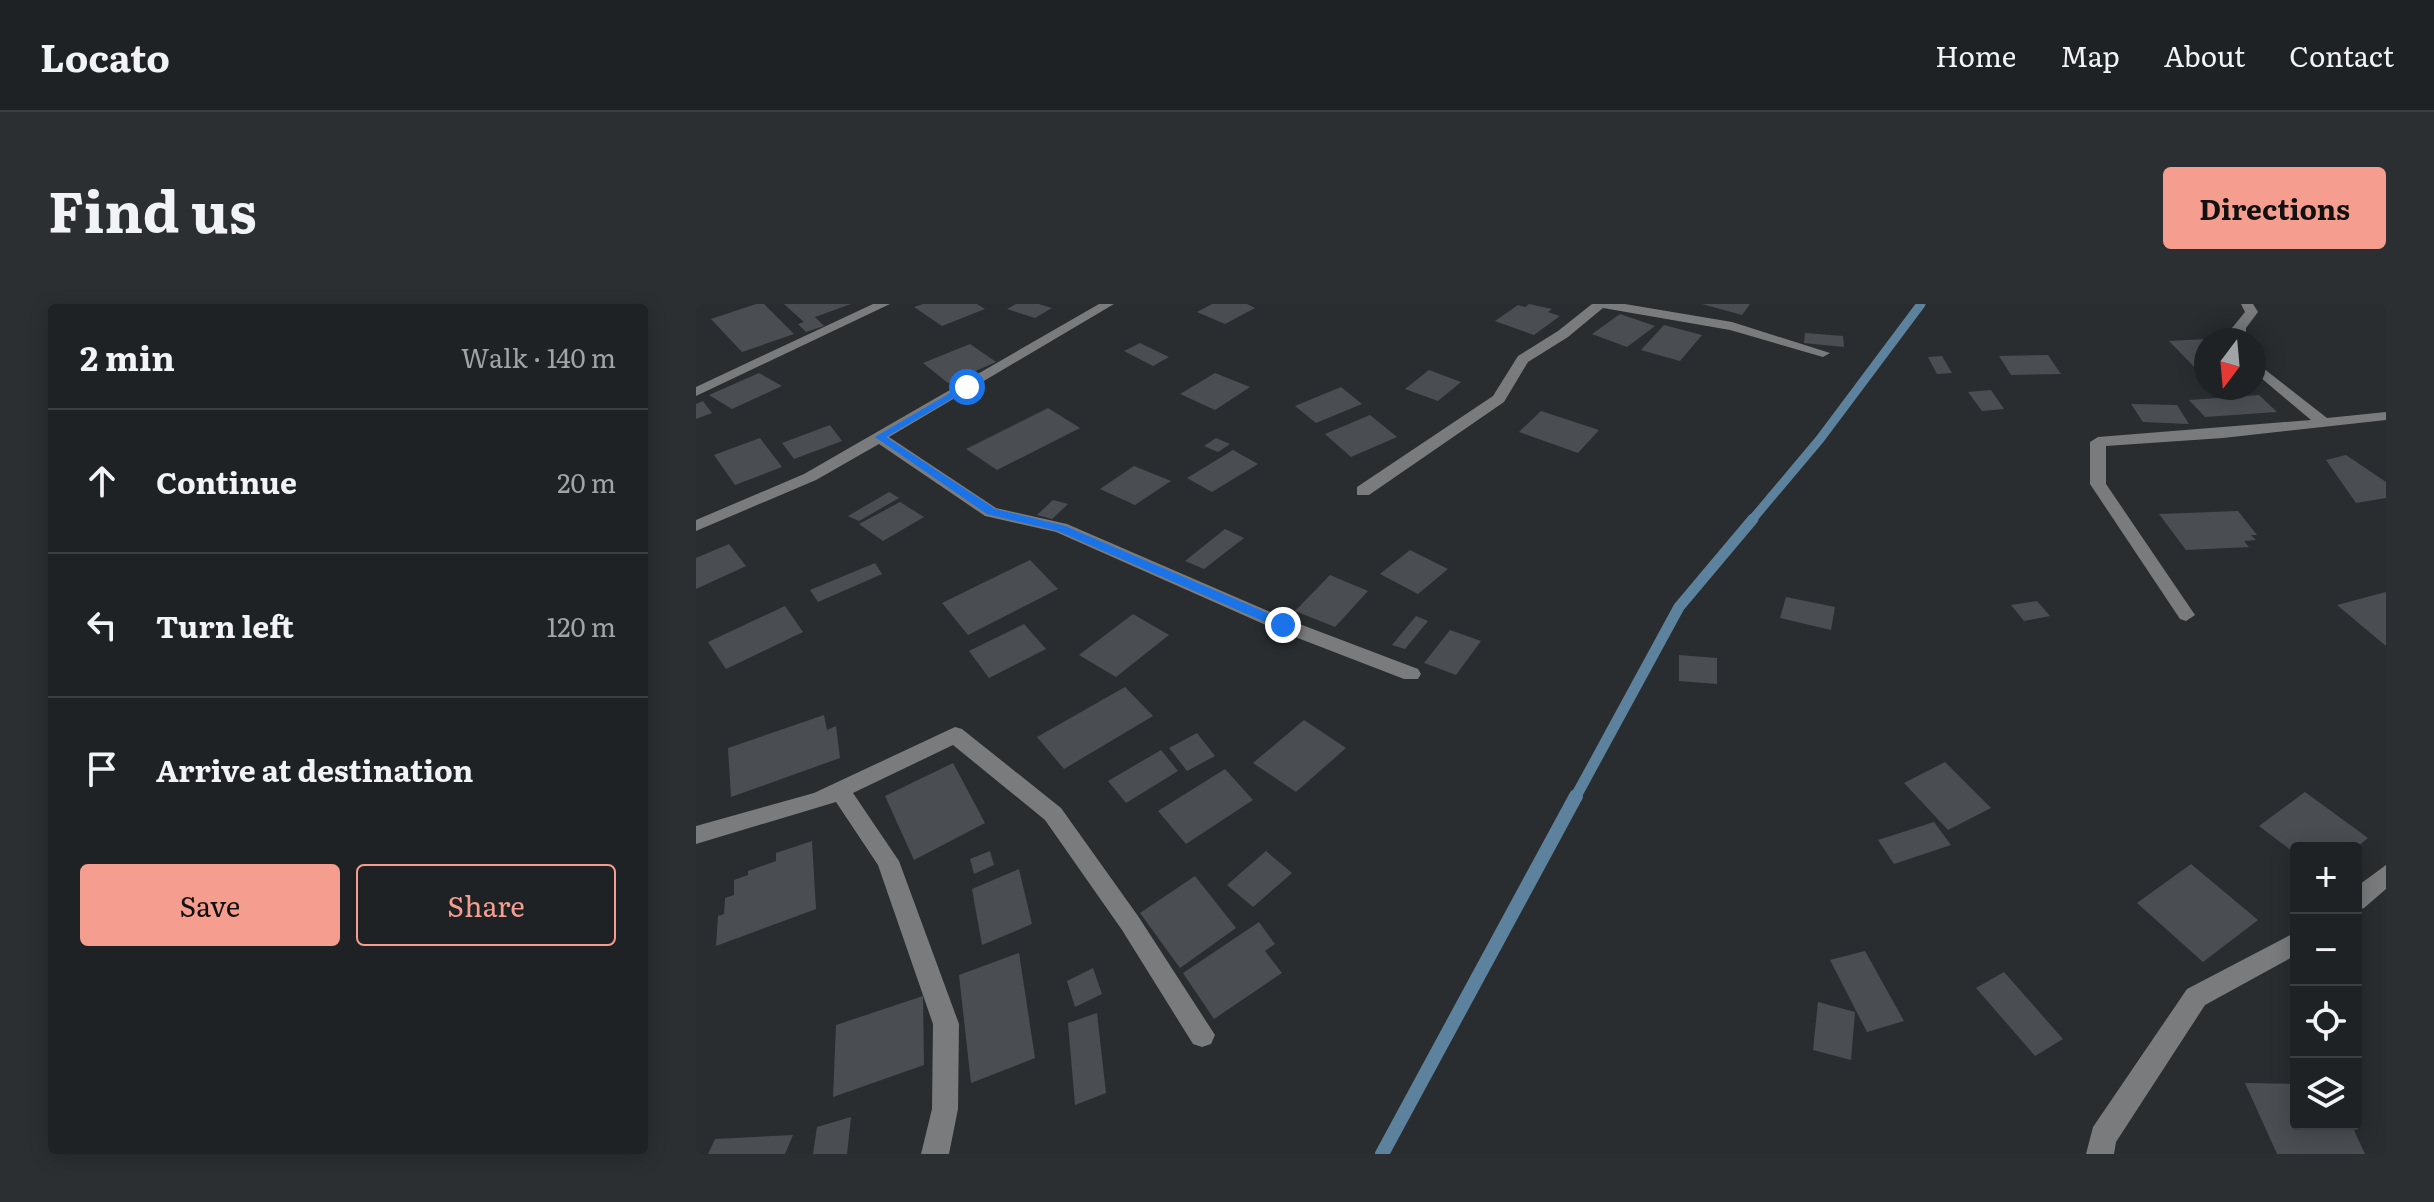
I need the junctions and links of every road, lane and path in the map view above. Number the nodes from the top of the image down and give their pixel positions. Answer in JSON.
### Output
{"nodes":[{"id":1,"x":884,"y":304,"type":"edge"},
{"id":2,"x":1108,"y":304,"type":"edge"},
{"id":3,"x":1601,"y":304,"type":"edge"},
{"id":4,"x":2247,"y":304,"type":"edge"},
{"id":5,"x":2239,"y":328,"type":"edge"},
{"id":6,"x":1823,"y":353,"type":"dead end"},
{"id":7,"x":2266,"y":375,"type":"edge"},
{"id":8,"x":696,"y":392,"type":"edge"},
{"id":9,"x":2386,"y":416,"type":"edge"},
{"id":10,"x":2324,"y":423,"type":"junction"},
{"id":11,"x":879,"y":437,"type":"junction"},
{"id":12,"x":1363,"y":491,"type":"dead end"},
{"id":13,"x":696,"y":526,"type":"edge"},
{"id":14,"x":2186,"y":615,"type":"dead end"},
{"id":15,"x":1411,"y":674,"type":"dead end"},
{"id":16,"x":840,"y":791,"type":"junction"},
{"id":17,"x":696,"y":835,"type":"edge"},
{"id":18,"x":2386,"y":875,"type":"edge"},
{"id":19,"x":2362,"y":896,"type":"edge"},
{"id":20,"x":2290,"y":946,"type":"edge"},
{"id":21,"x":1202,"y":1035,"type":"dead end"},
{"id":22,"x":935,"y":1154,"type":"edge"},
{"id":23,"x":2100,"y":1154,"type":"edge"}],
"edges":[{"from":1,"to":8,"type":"street"},
{"from":2,"to":11,"type":"street"},
{"from":3,"to":6,"type":"street"},
{"from":3,"to":12,"type":"street"},
{"from":4,"to":5,"type":"street"},
{"from":7,"to":10,"type":"street"},
{"from":9,"to":10,"type":"street"},
{"from":10,"to":14,"type":"street"},
{"from":11,"to":13,"type":"street"},
{"from":11,"to":15,"type":"street"},
{"from":16,"to":17,"type":"street"},
{"from":16,"to":21,"type":"street"},
{"from":16,"to":22,"type":"street"},
{"from":18,"to":19,"type":"street"},
{"from":20,"to":23,"type":"street"}]}
